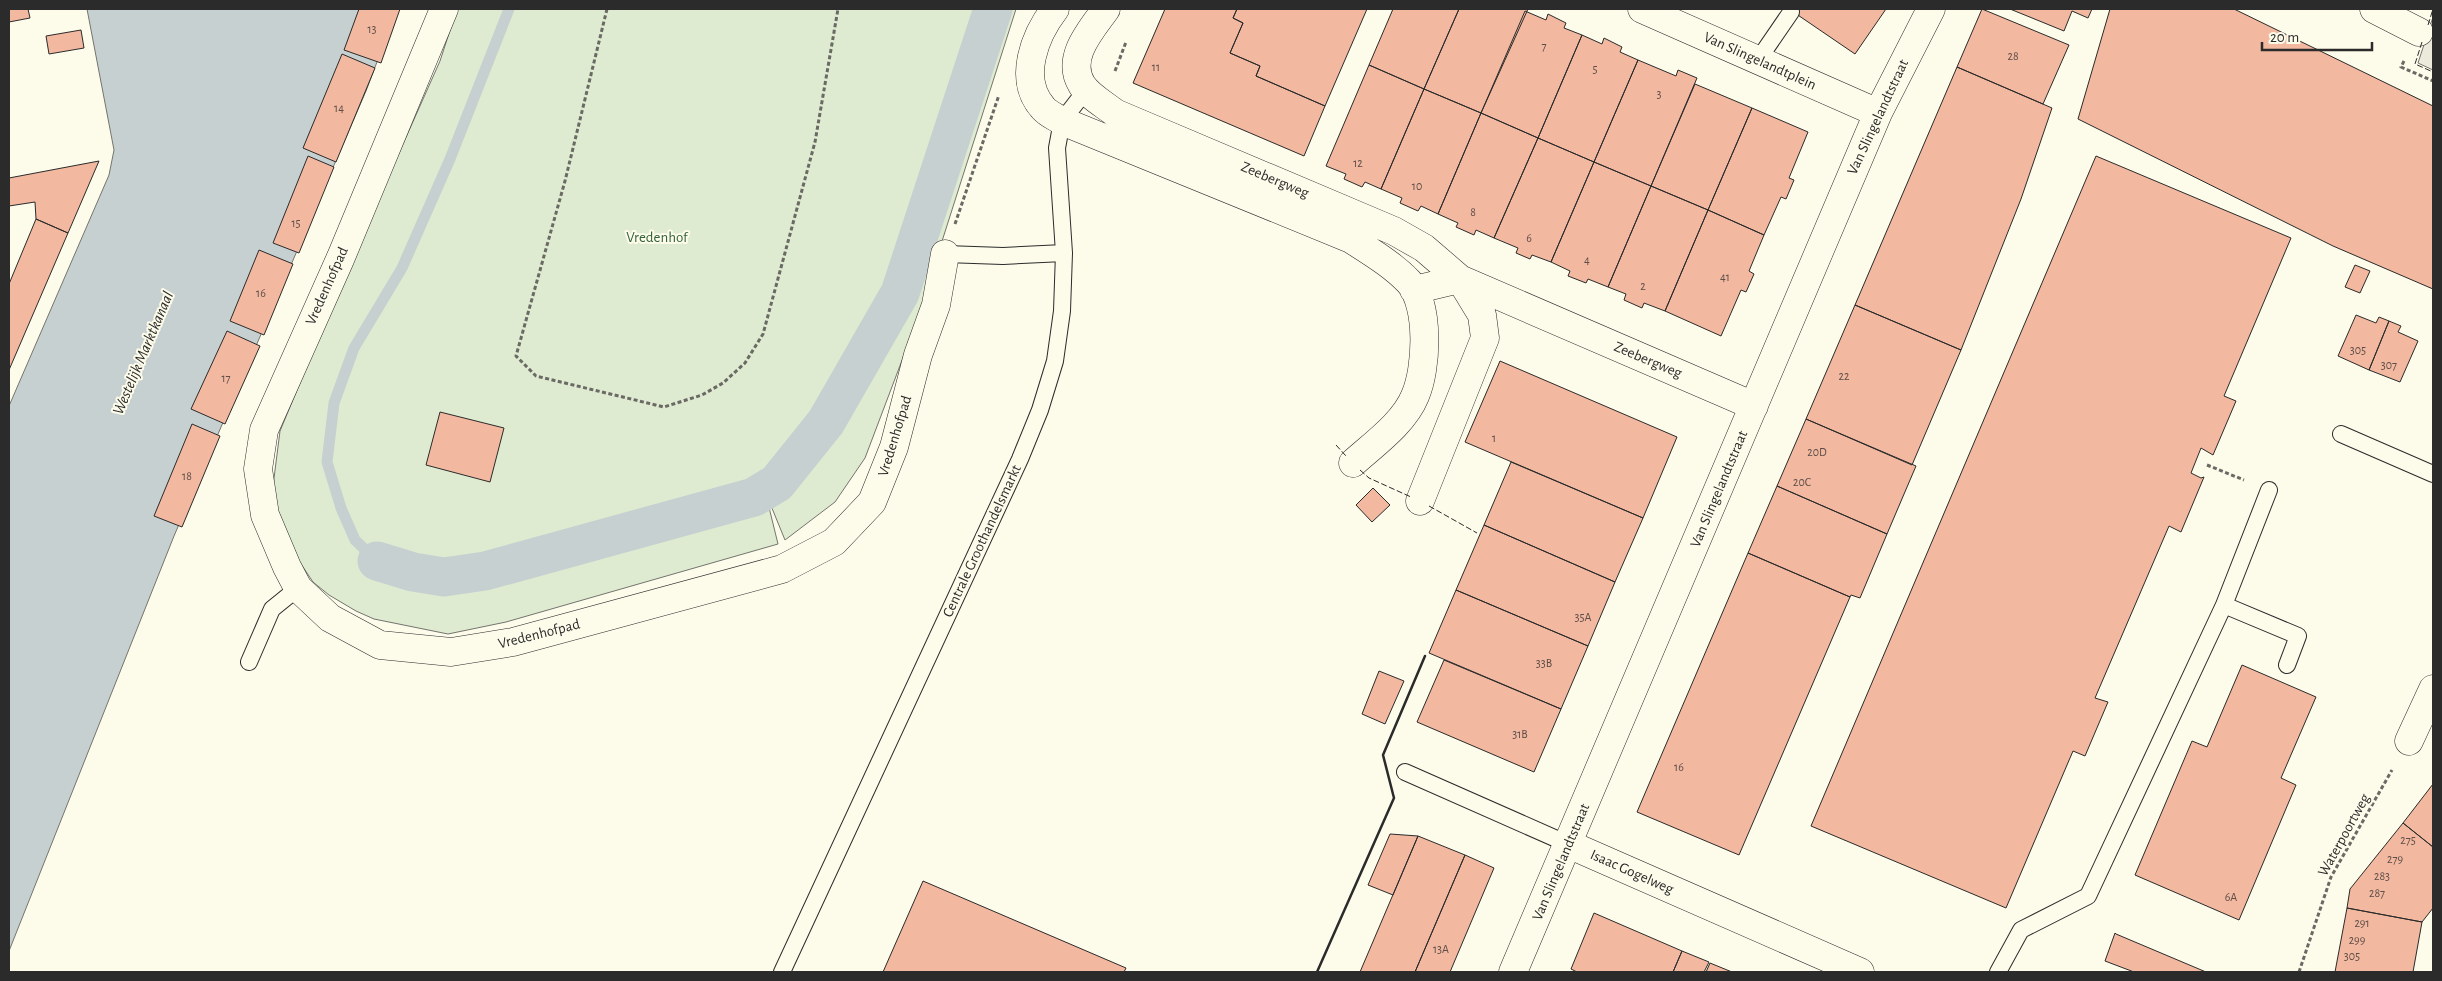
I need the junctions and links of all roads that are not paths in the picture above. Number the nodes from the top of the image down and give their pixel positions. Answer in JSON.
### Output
{"nodes":[{"id":1,"x":444,"y":9,"type":"edge"},
{"id":2,"x":1055,"y":9,"type":"edge"},
{"id":3,"x":1106,"y":9,"type":"edge"},
{"id":4,"x":1642,"y":9,"type":"edge"},
{"id":5,"x":1931,"y":9,"type":"edge"},
{"id":6,"x":2374,"y":9,"type":"edge"},
{"id":7,"x":1791,"y":12,"type":"dead end"},
{"id":8,"x":2416,"y":25,"type":"edge"},
{"id":9,"x":1758,"y":60,"type":"junction"},
{"id":10,"x":1086,"y":90,"type":"junction"},
{"id":11,"x":1878,"y":113,"type":"junction"},
{"id":12,"x":1056,"y":117,"type":"junction"},
{"id":13,"x":1064,"y":253,"type":"junction"},
{"id":14,"x":945,"y":254,"type":"joint"},
{"id":15,"x":1460,"y":279,"type":"junction"},
{"id":16,"x":1414,"y":290,"type":"junction"},
{"id":17,"x":1754,"y":406,"type":"junction"},
{"id":18,"x":2341,"y":434,"type":"dead end"},
{"id":19,"x":1353,"y":463,"type":"dead end"},
{"id":20,"x":2433,"y":474,"type":"edge"},
{"id":21,"x":2269,"y":490,"type":"road end"},
{"id":22,"x":1420,"y":501,"type":"dead end"},
{"id":23,"x":298,"y":588,"type":"junction"},
{"id":24,"x":2224,"y":604,"type":"junction"},
{"id":25,"x":249,"y":662,"type":"dead end"},
{"id":26,"x":2287,"y":665,"type":"dead end"},
{"id":27,"x":2433,"y":689,"type":"edge"},
{"id":28,"x":2409,"y":741,"type":"road end"},
{"id":29,"x":1405,"y":772,"type":"dead end"},
{"id":30,"x":1568,"y":844,"type":"junction"},
{"id":31,"x":782,"y":972,"type":"edge"},
{"id":32,"x":1513,"y":972,"type":"edge"},
{"id":33,"x":1860,"y":972,"type":"edge"},
{"id":34,"x":1998,"y":972,"type":"edge"}],
"edges":[{"from":1,"to":23,"type":"street","name":"Vredenhofpad"},
{"from":2,"to":12,"type":"street"},
{"from":3,"to":10,"type":"street"},
{"from":4,"to":9,"type":"street","name":"Van Slingelandtplein"},
{"from":5,"to":11,"type":"street","name":"Van Slingelandtstraat"},
{"from":6,"to":8,"type":"street"},
{"from":7,"to":9,"type":"lane"},
{"from":9,"to":11,"type":"street","name":"Van Slingelandtplein"},
{"from":10,"to":12,"type":"lane","name":"Centrale Groothandelsmarkt"},
{"from":10,"to":15,"type":"street","name":"Zeebergweg"},
{"from":11,"to":17,"type":"street","name":"Van Slingelandtstraat"},
{"from":12,"to":13,"type":"lane","name":"Centrale Groothandelsmarkt"},
{"from":12,"to":16,"type":"street","name":"Zeebergweg"},
{"from":13,"to":14,"type":"lane"},
{"from":13,"to":31,"type":"lane","name":"Centrale Groothandelsmarkt"},
{"from":14,"to":23,"type":"street","name":"Vredenhofpad"},
{"from":15,"to":16,"type":"street"},
{"from":15,"to":17,"type":"street","name":"Zeebergweg"},
{"from":15,"to":22,"type":"street","name":"Zeebergweg"},
{"from":16,"to":19,"type":"street","name":"Zeebergweg"},
{"from":17,"to":30,"type":"street","name":"Van Slingelandtstraat"},
{"from":18,"to":20,"type":"lane"},
{"from":21,"to":24,"type":"lane"},
{"from":23,"to":25,"type":"lane"},
{"from":24,"to":26,"type":"lane"},
{"from":24,"to":34,"type":"lane"},
{"from":27,"to":28,"type":"street"},
{"from":29,"to":30,"type":"lane","name":"Isaac Gogelweg"},
{"from":30,"to":32,"type":"street","name":"Van Slingelandtstraat"},
{"from":30,"to":33,"type":"street","name":"Isaac Gogelweg"}]}
